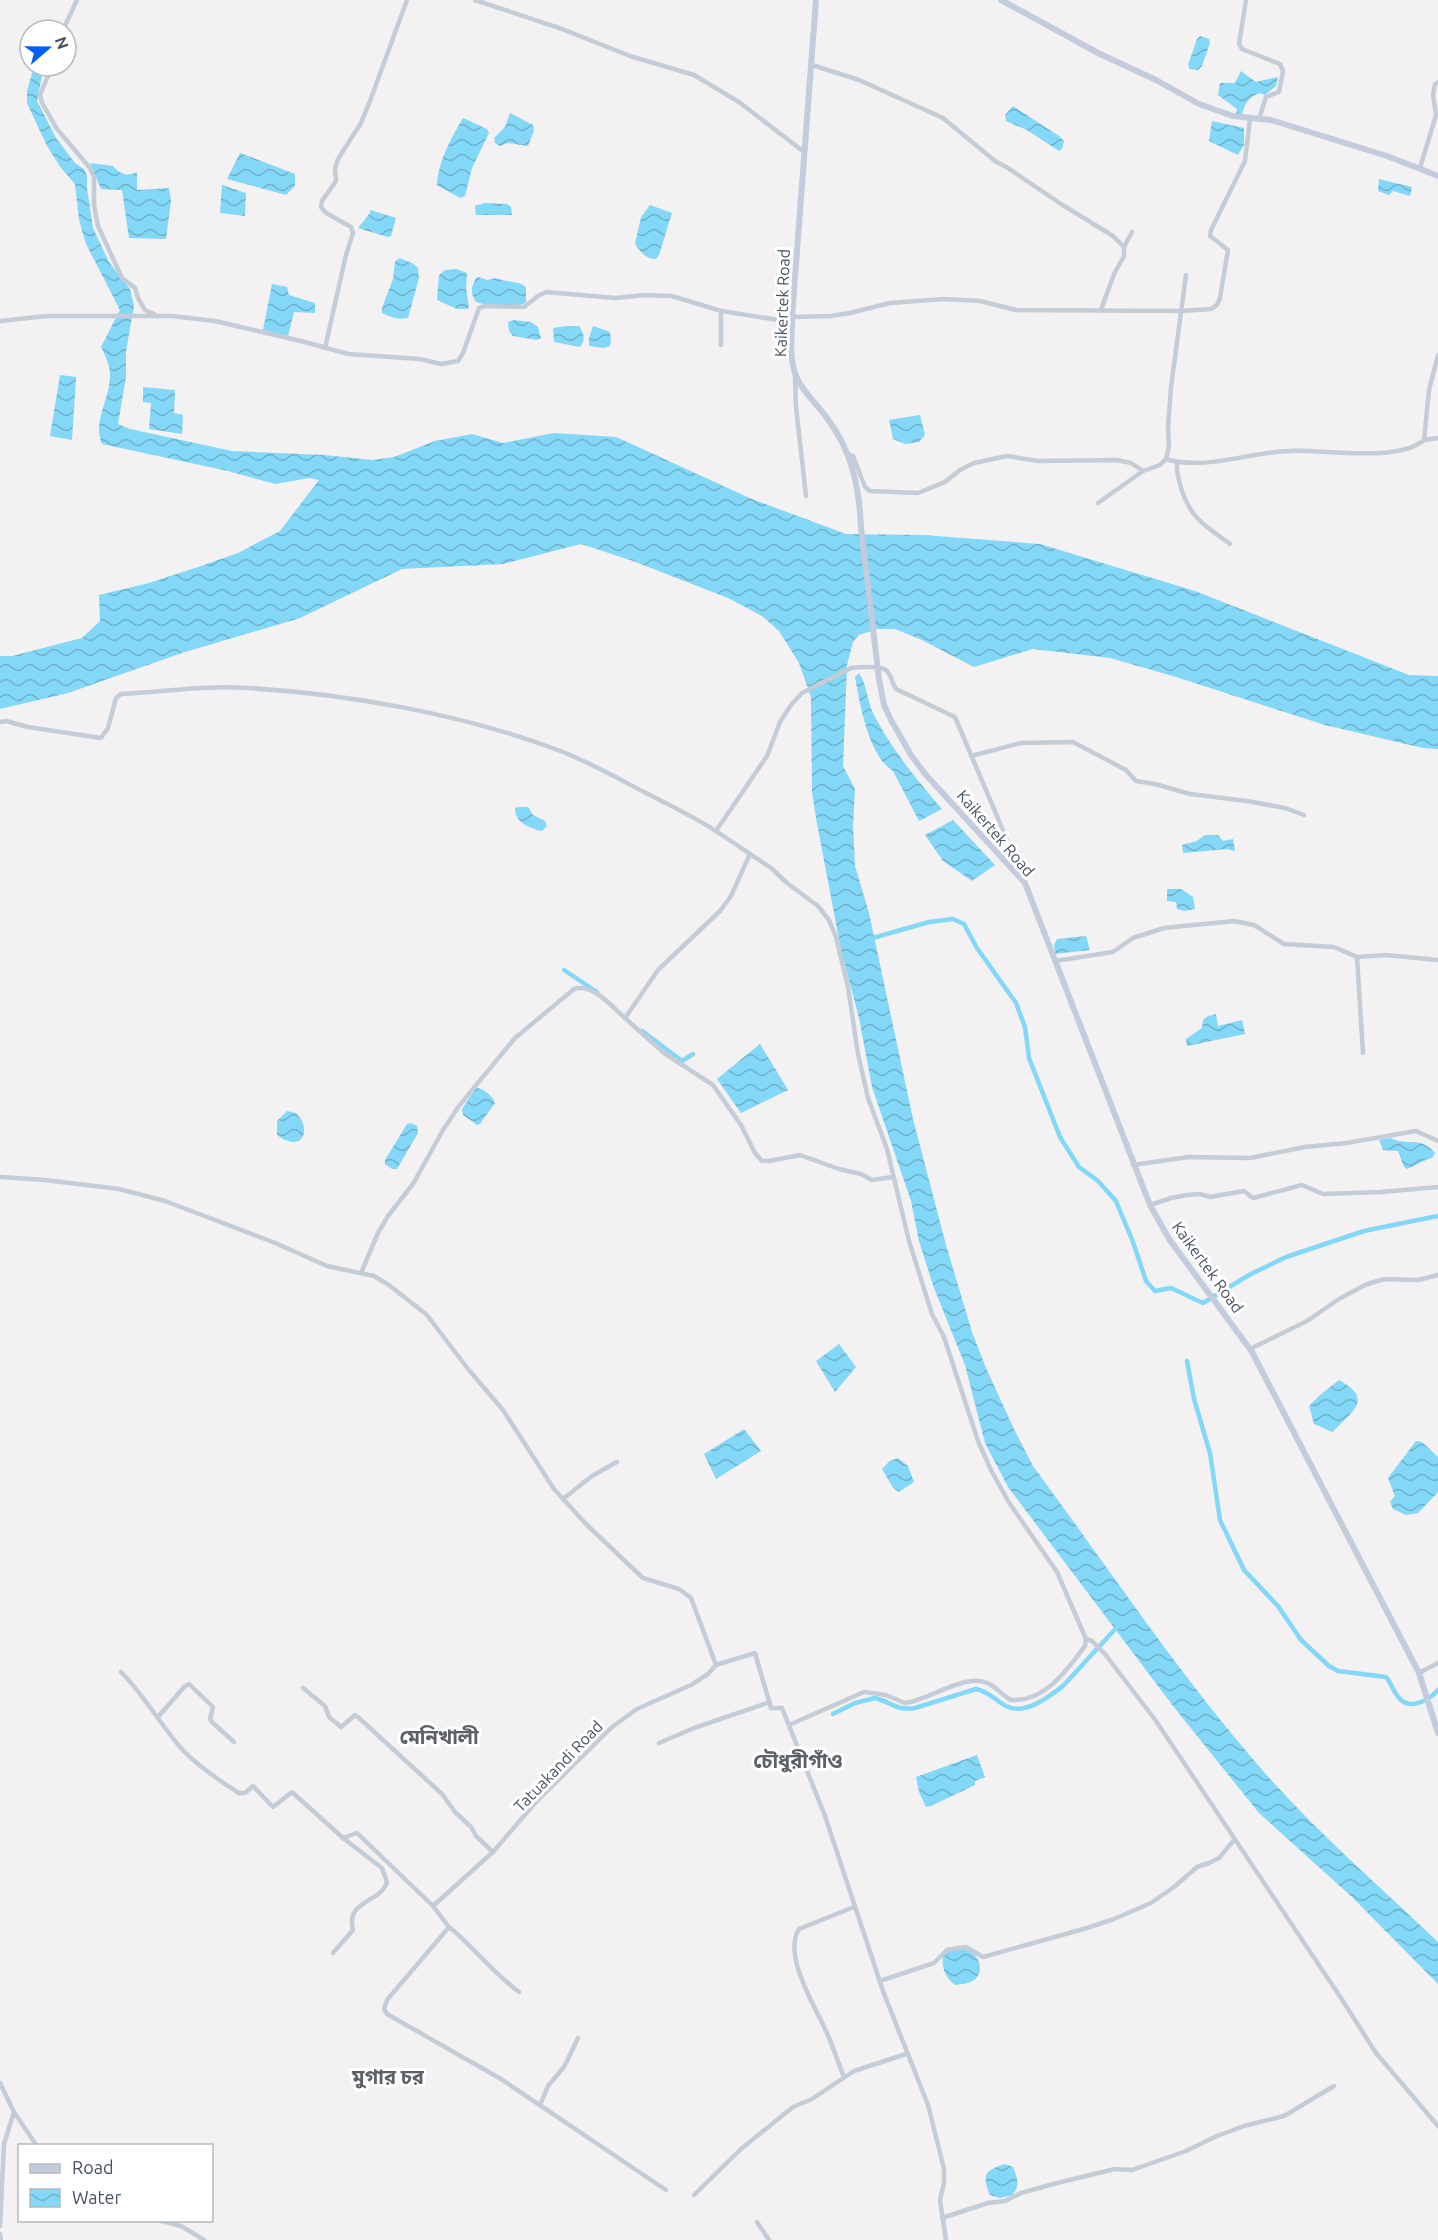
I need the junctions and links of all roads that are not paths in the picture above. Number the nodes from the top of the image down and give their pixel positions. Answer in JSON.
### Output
{"nodes":[{"id":1,"x":77,"y":0,"type":"edge"},
{"id":2,"x":407,"y":0,"type":"edge"},
{"id":3,"x":475,"y":0,"type":"edge"},
{"id":4,"x":816,"y":0,"type":"edge"},
{"id":5,"x":1001,"y":0,"type":"edge"},
{"id":6,"x":1246,"y":0,"type":"edge"},
{"id":7,"x":69,"y":18,"type":"edge"},
{"id":8,"x":812,"y":64,"type":"junction"},
{"id":9,"x":47,"y":78,"type":"edge"},
{"id":10,"x":1438,"y":82,"type":"edge"},
{"id":11,"x":1259,"y":118,"type":"junction"},
{"id":12,"x":1250,"y":119,"type":"junction"},
{"id":13,"x":804,"y":152,"type":"junction"},
{"id":14,"x":1420,"y":168,"type":"junction"},
{"id":15,"x":1438,"y":176,"type":"edge"},
{"id":16,"x":1132,"y":232,"type":"dead end"},
{"id":17,"x":1124,"y":247,"type":"junction"},
{"id":18,"x":1186,"y":275,"type":"dead end"},
{"id":19,"x":1101,"y":310,"type":"junction"},
{"id":20,"x":720,"y":311,"type":"junction"},
{"id":21,"x":1181,"y":311,"type":"junction"},
{"id":22,"x":152,"y":315,"type":"junction"},
{"id":23,"x":792,"y":320,"type":"junction"},
{"id":24,"x":0,"y":321,"type":"edge"},
{"id":25,"x":721,"y":345,"type":"dead end"},
{"id":26,"x":325,"y":348,"type":"junction"},
{"id":27,"x":1438,"y":355,"type":"edge"},
{"id":28,"x":795,"y":376,"type":"junction"},
{"id":29,"x":1438,"y":438,"type":"edge"},
{"id":30,"x":1424,"y":440,"type":"junction"},
{"id":31,"x":847,"y":454,"type":"junction"},
{"id":32,"x":1166,"y":459,"type":"junction"},
{"id":33,"x":1177,"y":463,"type":"junction"},
{"id":34,"x":1143,"y":471,"type":"junction"},
{"id":35,"x":806,"y":496,"type":"dead end"},
{"id":36,"x":1098,"y":503,"type":"dead end"},
{"id":37,"x":1230,"y":544,"type":"dead end"},
{"id":38,"x":0,"y":722,"type":"edge"},
{"id":39,"x":971,"y":756,"type":"junction"},
{"id":40,"x":1304,"y":815,"type":"dead end"},
{"id":41,"x":716,"y":831,"type":"junction"},
{"id":42,"x":750,"y":854,"type":"junction"},
{"id":43,"x":1025,"y":883,"type":"junction"},
{"id":44,"x":1357,"y":957,"type":"junction"},
{"id":45,"x":1438,"y":960,"type":"edge"},
{"id":46,"x":1055,"y":961,"type":"junction"},
{"id":47,"x":626,"y":1017,"type":"junction"},
{"id":48,"x":1363,"y":1053,"type":"dead end"},
{"id":49,"x":1438,"y":1141,"type":"edge"},
{"id":50,"x":1133,"y":1165,"type":"junction"},
{"id":51,"x":0,"y":1177,"type":"edge"},
{"id":52,"x":893,"y":1177,"type":"junction"},
{"id":53,"x":1438,"y":1187,"type":"edge"},
{"id":54,"x":1150,"y":1205,"type":"junction"},
{"id":55,"x":361,"y":1273,"type":"junction"},
{"id":56,"x":1438,"y":1275,"type":"edge"},
{"id":57,"x":1250,"y":1349,"type":"junction"},
{"id":58,"x":617,"y":1462,"type":"dead end"},
{"id":59,"x":563,"y":1499,"type":"junction"},
{"id":60,"x":1089,"y":1640,"type":"junction"},
{"id":61,"x":1438,"y":1664,"type":"edge"},
{"id":62,"x":716,"y":1665,"type":"junction"},
{"id":63,"x":121,"y":1672,"type":"dead end"},
{"id":64,"x":1419,"y":1673,"type":"junction"},
{"id":65,"x":303,"y":1688,"type":"dead end"},
{"id":66,"x":770,"y":1702,"type":"junction"},
{"id":67,"x":158,"y":1717,"type":"junction"},
{"id":68,"x":789,"y":1725,"type":"junction"},
{"id":69,"x":1438,"y":1733,"type":"edge"},
{"id":70,"x":234,"y":1742,"type":"dead end"},
{"id":71,"x":659,"y":1743,"type":"dead end"},
{"id":72,"x":343,"y":1838,"type":"junction"},
{"id":73,"x":1234,"y":1840,"type":"junction"},
{"id":74,"x":493,"y":1852,"type":"junction"},
{"id":75,"x":434,"y":1906,"type":"junction"},
{"id":76,"x":854,"y":1907,"type":"junction"},
{"id":77,"x":449,"y":1927,"type":"junction"},
{"id":78,"x":333,"y":1953,"type":"dead end"},
{"id":79,"x":880,"y":1980,"type":"junction"},
{"id":80,"x":519,"y":1992,"type":"dead end"},
{"id":81,"x":578,"y":2038,"type":"dead end"},
{"id":82,"x":906,"y":2054,"type":"junction"},
{"id":83,"x":844,"y":2077,"type":"junction"},
{"id":84,"x":0,"y":2083,"type":"edge"},
{"id":85,"x":1334,"y":2086,"type":"dead end"},
{"id":86,"x":540,"y":2105,"type":"junction"},
{"id":87,"x":14,"y":2112,"type":"junction"},
{"id":88,"x":1438,"y":2126,"type":"edge"},
{"id":89,"x":36,"y":2144,"type":"edge"},
{"id":90,"x":1,"y":2187,"type":"edge"},
{"id":91,"x":666,"y":2190,"type":"dead end"},
{"id":92,"x":694,"y":2195,"type":"dead end"},
{"id":93,"x":942,"y":2218,"type":"junction"},
{"id":94,"x":166,"y":2222,"type":"edge"},
{"id":95,"x":757,"y":2222,"type":"dead end"},
{"id":96,"x":0,"y":2226,"type":"edge"},
{"id":97,"x":0,"y":2234,"type":"edge"},
{"id":98,"x":1,"y":2240,"type":"edge"},
{"id":99,"x":204,"y":2240,"type":"edge"},
{"id":100,"x":770,"y":2240,"type":"edge"},
{"id":101,"x":946,"y":2240,"type":"edge"}],
"edges":[{"from":1,"to":7,"type":"street"},
{"from":2,"to":26,"type":"street"},
{"from":3,"to":13,"type":"street"},
{"from":4,"to":8,"type":"main road","name":"Kaikertek Road"},
{"from":5,"to":12,"type":"main road"},
{"from":6,"to":11,"type":"street"},
{"from":8,"to":13,"type":"main road","name":"Kaikertek Road"},
{"from":8,"to":17,"type":"street"},
{"from":9,"to":22,"type":"street"},
{"from":10,"to":14,"type":"street"},
{"from":11,"to":12,"type":"main road"},
{"from":11,"to":14,"type":"main road"},
{"from":12,"to":21,"type":"street"},
{"from":13,"to":23,"type":"main road","name":"Kaikertek Road"},
{"from":14,"to":15,"type":"main road"},
{"from":16,"to":17,"type":"street"},
{"from":17,"to":19,"type":"street"},
{"from":18,"to":21,"type":"street"},
{"from":19,"to":21,"type":"street"},
{"from":19,"to":23,"type":"street"},
{"from":20,"to":23,"type":"street"},
{"from":20,"to":25,"type":"street"},
{"from":20,"to":26,"type":"street"},
{"from":21,"to":32,"type":"street"},
{"from":22,"to":24,"type":"street"},
{"from":22,"to":26,"type":"street"},
{"from":23,"to":28,"type":"main road","name":"Kaikertek Road"},
{"from":27,"to":30,"type":"street"},
{"from":28,"to":31,"type":"main road","name":"Kaikertek Road"},
{"from":28,"to":35,"type":"street"},
{"from":29,"to":30,"type":"street"},
{"from":30,"to":33,"type":"street"},
{"from":31,"to":34,"type":"street"},
{"from":31,"to":43,"type":"main road","name":"Kaikertek Road","bridge":true},
{"from":32,"to":33,"type":"street"},
{"from":32,"to":34,"type":"street"},
{"from":33,"to":37,"type":"street"},
{"from":34,"to":36,"type":"street"},
{"from":38,"to":41,"type":"street"},
{"from":39,"to":40,"type":"street"},
{"from":39,"to":41,"type":"street"},
{"from":39,"to":43,"type":"street"},
{"from":41,"to":42,"type":"street"},
{"from":42,"to":47,"type":"street"},
{"from":42,"to":52,"type":"street"},
{"from":43,"to":46,"type":"main road","name":"Kaikertek Road"},
{"from":44,"to":45,"type":"street"},
{"from":44,"to":46,"type":"street"},
{"from":44,"to":48,"type":"street"},
{"from":46,"to":50,"type":"main road","name":"Kaikertek Road"},
{"from":47,"to":52,"type":"street"},
{"from":47,"to":55,"type":"street"},
{"from":49,"to":50,"type":"street"},
{"from":50,"to":54,"type":"main road","name":"Kaikertek Road"},
{"from":51,"to":55,"type":"street"},
{"from":52,"to":60,"type":"street"},
{"from":53,"to":54,"type":"street"},
{"from":54,"to":57,"type":"main road","name":"Kaikertek Road"},
{"from":55,"to":59,"type":"street"},
{"from":56,"to":57,"type":"street"},
{"from":57,"to":64,"type":"main road","name":"Kaikertek Road"},
{"from":58,"to":59,"type":"street"},
{"from":59,"to":62,"type":"street"},
{"from":60,"to":68,"type":"street"},
{"from":60,"to":73,"type":"street"},
{"from":61,"to":64,"type":"street"},
{"from":62,"to":66,"type":"street"},
{"from":62,"to":74,"type":"street","name":"Tatuakandi Road"},
{"from":63,"to":67,"type":"street"},
{"from":64,"to":69,"type":"main road","name":"Kaikertek Road"},
{"from":65,"to":74,"type":"street"},
{"from":66,"to":68,"type":"street"},
{"from":66,"to":71,"type":"street"},
{"from":67,"to":70,"type":"street"},
{"from":67,"to":72,"type":"street"},
{"from":68,"to":76,"type":"street"},
{"from":72,"to":75,"type":"street"},
{"from":72,"to":78,"type":"street"},
{"from":73,"to":79,"type":"street"},
{"from":73,"to":88,"type":"street"},
{"from":74,"to":75,"type":"street","name":"Tatuakandi Road"},
{"from":75,"to":77,"type":"street"},
{"from":76,"to":79,"type":"street"},
{"from":76,"to":83,"type":"street"},
{"from":77,"to":80,"type":"street"},
{"from":77,"to":86,"type":"street"},
{"from":79,"to":82,"type":"street"},
{"from":81,"to":86,"type":"street"},
{"from":82,"to":83,"type":"street"},
{"from":82,"to":93,"type":"street"},
{"from":83,"to":92,"type":"street"},
{"from":84,"to":87,"type":"street"},
{"from":85,"to":93,"type":"street"},
{"from":86,"to":91,"type":"street"},
{"from":87,"to":89,"type":"street"},
{"from":87,"to":90,"type":"street"},
{"from":90,"to":96,"type":"street"},
{"from":93,"to":101,"type":"street"},
{"from":94,"to":99,"type":"street"},
{"from":95,"to":100,"type":"street"},
{"from":97,"to":98,"type":"street"}]}
